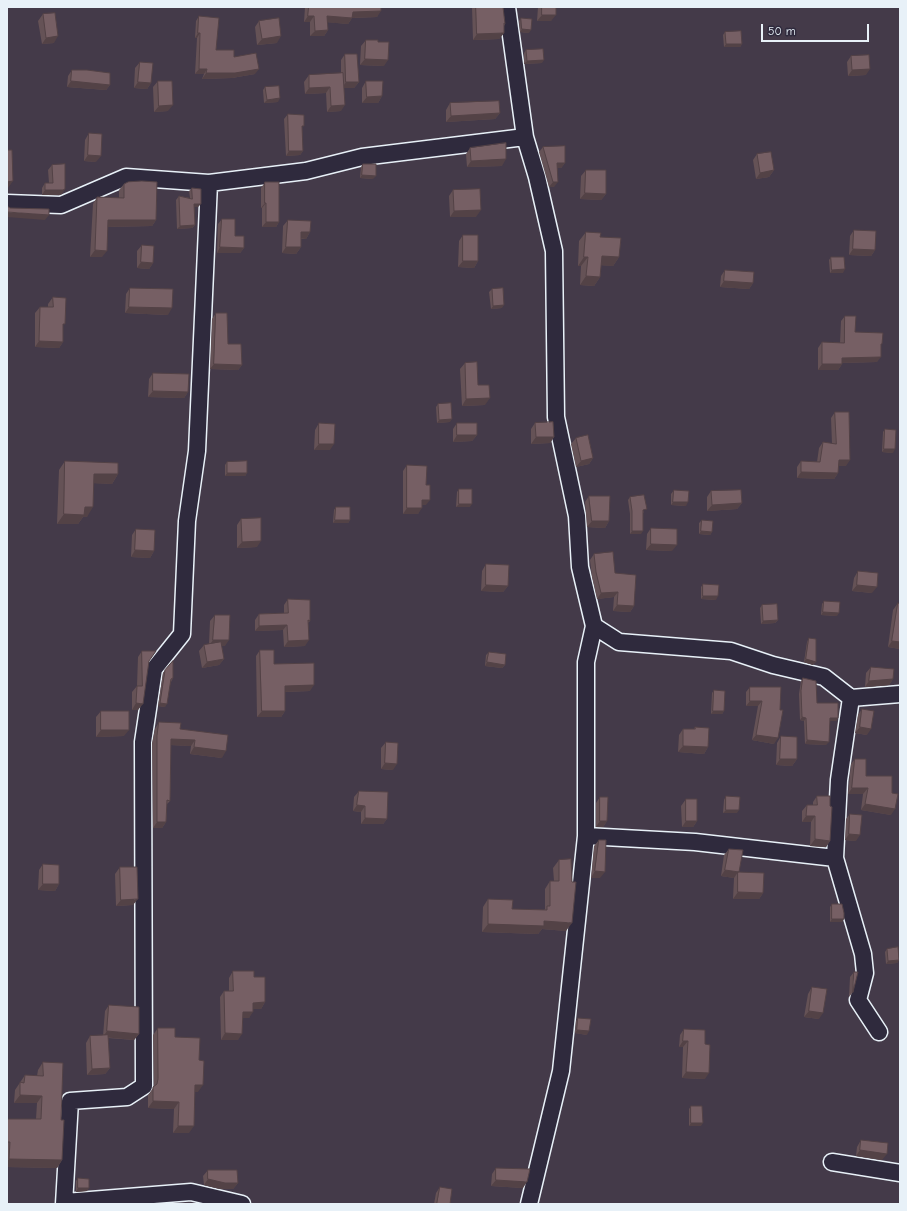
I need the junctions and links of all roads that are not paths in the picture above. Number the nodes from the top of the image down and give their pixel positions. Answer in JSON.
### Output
{"nodes":[{"id":1,"x":507,"y":7,"type":"edge"},
{"id":2,"x":525,"y":137,"type":"junction"},
{"id":3,"x":209,"y":183,"type":"junction"},
{"id":4,"x":7,"y":203,"type":"edge"},
{"id":5,"x":594,"y":626,"type":"junction"},
{"id":6,"x":900,"y":694,"type":"edge"},
{"id":7,"x":851,"y":698,"type":"junction"},
{"id":8,"x":586,"y":836,"type":"junction"},
{"id":9,"x":835,"y":858,"type":"junction"},
{"id":10,"x":879,"y":1032,"type":"dead end"},
{"id":11,"x":832,"y":1162,"type":"dead end"},
{"id":12,"x":900,"y":1174,"type":"edge"},
{"id":13,"x":64,"y":1203,"type":"edge"},
{"id":14,"x":242,"y":1204,"type":"edge"},
{"id":15,"x":529,"y":1204,"type":"edge"}],
"edges":[{"from":1,"to":2,"type":"street"},
{"from":2,"to":3,"type":"street"},
{"from":2,"to":5,"type":"street"},
{"from":3,"to":4,"type":"street"},
{"from":3,"to":13,"type":"street"},
{"from":5,"to":7,"type":"street"},
{"from":5,"to":8,"type":"street"},
{"from":6,"to":7,"type":"street"},
{"from":7,"to":9,"type":"street"},
{"from":8,"to":9,"type":"street"},
{"from":8,"to":15,"type":"street"},
{"from":9,"to":10,"type":"street"},
{"from":11,"to":12,"type":"street"},
{"from":13,"to":14,"type":"street"}]}
